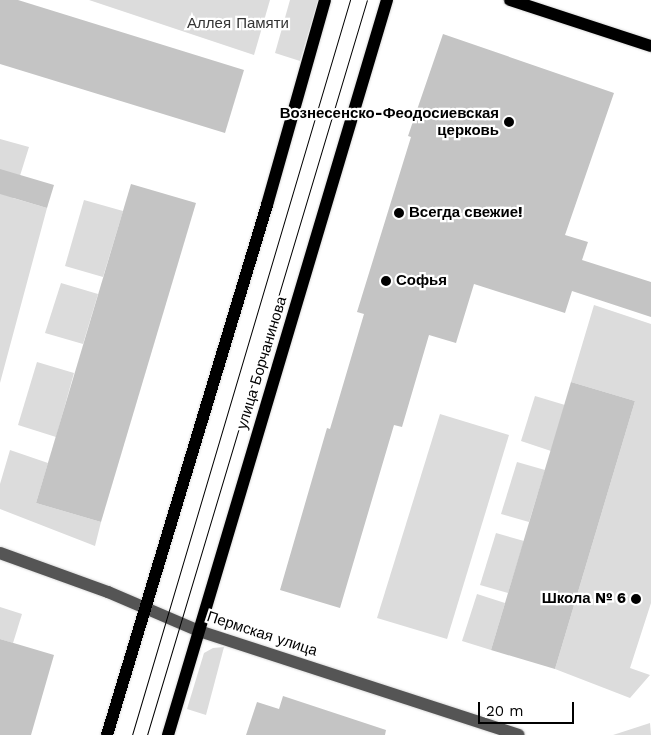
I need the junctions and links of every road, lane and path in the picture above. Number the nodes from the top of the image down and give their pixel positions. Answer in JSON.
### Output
{"nodes":[{"id":1,"x":326,"y":0,"type":"edge"},
{"id":2,"x":387,"y":0,"type":"edge"},
{"id":3,"x":510,"y":0,"type":"edge"},
{"id":4,"x":651,"y":46,"type":"edge"},
{"id":5,"x":0,"y":553,"type":"edge"},
{"id":6,"x":144,"y":608,"type":"junction"},
{"id":7,"x":199,"y":631,"type":"junction"},
{"id":8,"x":107,"y":735,"type":"edge"},
{"id":9,"x":168,"y":735,"type":"edge"},
{"id":10,"x":519,"y":735,"type":"edge"}],
"edges":[{"from":1,"to":6,"type":"main road"},
{"from":2,"to":7,"type":"main road","name":"улица Борчанинова"},
{"from":3,"to":4,"type":"main road"},
{"from":5,"to":6,"type":"street","name":"Пермская улица"},
{"from":6,"to":7,"type":"street","name":"Пермская улица"},
{"from":6,"to":8,"type":"main road"},
{"from":7,"to":9,"type":"main road","name":"улица Борчанинова"},
{"from":7,"to":10,"type":"street","name":"Пермская улица"}]}
